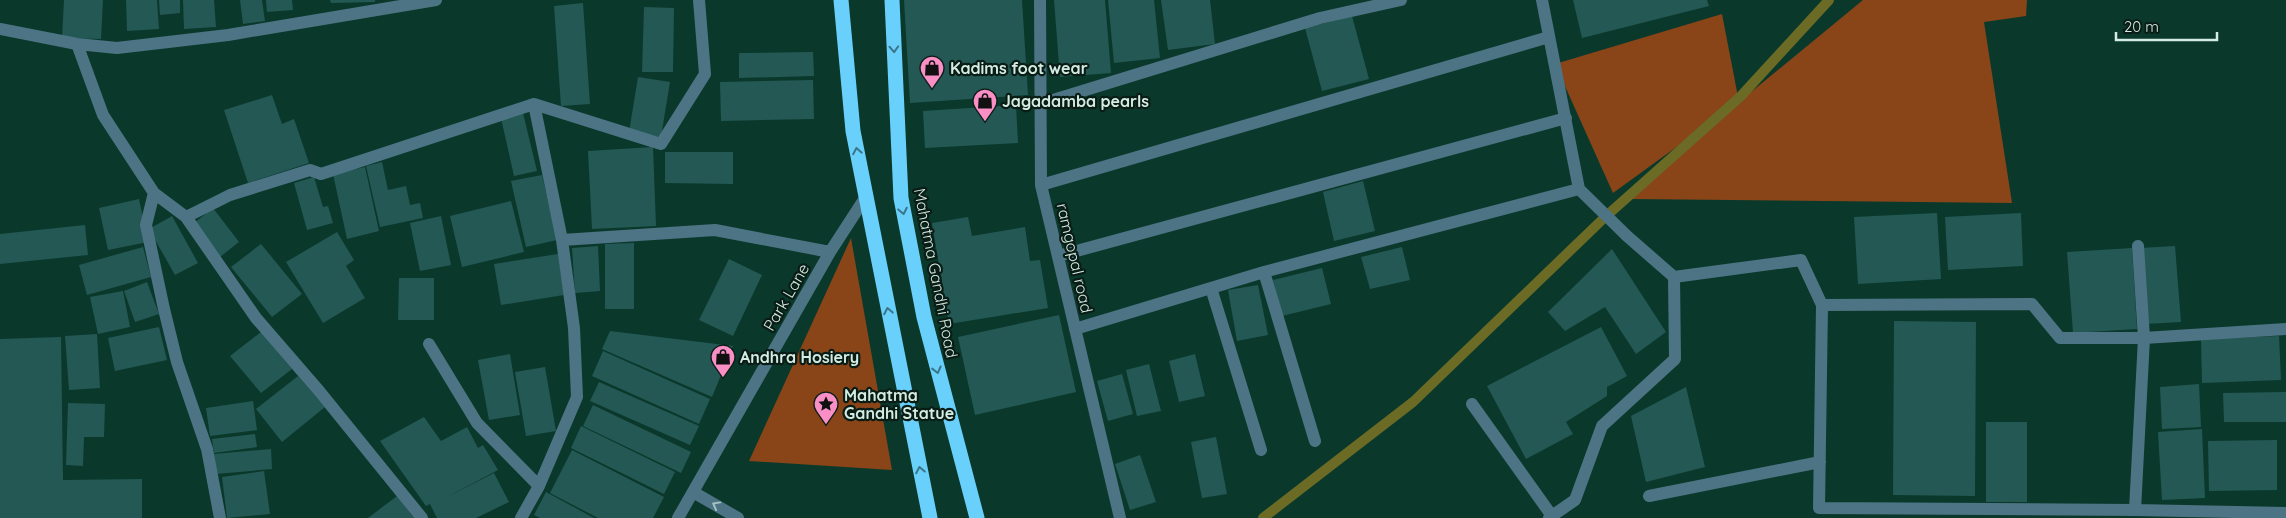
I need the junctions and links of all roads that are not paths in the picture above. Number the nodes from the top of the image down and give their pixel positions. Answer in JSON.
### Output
{"nodes":[{"id":1,"x":436,"y":0,"type":"edge"},
{"id":2,"x":699,"y":0,"type":"edge"},
{"id":3,"x":841,"y":0,"type":"edge"},
{"id":4,"x":892,"y":0,"type":"edge"},
{"id":5,"x":1040,"y":0,"type":"edge"},
{"id":6,"x":1401,"y":0,"type":"edge"},
{"id":7,"x":1542,"y":0,"type":"edge"},
{"id":8,"x":382,"y":4,"type":"edge"},
{"id":9,"x":0,"y":29,"type":"edge"},
{"id":10,"x":1549,"y":37,"type":"junction"},
{"id":11,"x":77,"y":44,"type":"junction"},
{"id":12,"x":534,"y":104,"type":"junction"},
{"id":13,"x":1040,"y":104,"type":"junction"},
{"id":14,"x":1566,"y":118,"type":"junction"},
{"id":15,"x":1041,"y":184,"type":"junction"},
{"id":16,"x":154,"y":194,"type":"junction"},
{"id":17,"x":1584,"y":194,"type":"junction"},
{"id":18,"x":866,"y":198,"type":"junction"},
{"id":19,"x":186,"y":217,"type":"junction"},
{"id":20,"x":562,"y":240,"type":"junction"},
{"id":21,"x":2138,"y":246,"type":"dead end"},
{"id":22,"x":830,"y":252,"type":"junction"},
{"id":23,"x":1058,"y":256,"type":"junction"},
{"id":24,"x":1264,"y":272,"type":"junction"},
{"id":25,"x":1674,"y":277,"type":"junction"},
{"id":26,"x":1210,"y":288,"type":"junction"},
{"id":27,"x":1822,"y":305,"type":"junction"},
{"id":28,"x":1075,"y":329,"type":"junction"},
{"id":29,"x":2286,"y":329,"type":"edge"},
{"id":30,"x":2144,"y":338,"type":"junction"},
{"id":31,"x":428,"y":344,"type":"dead end"},
{"id":32,"x":1472,"y":404,"type":"dead end"},
{"id":33,"x":1315,"y":441,"type":"dead end"},
{"id":34,"x":1261,"y":450,"type":"dead end"},
{"id":35,"x":1820,"y":462,"type":"junction"},
{"id":36,"x":539,"y":486,"type":"junction"},
{"id":37,"x":693,"y":492,"type":"junction"},
{"id":38,"x":1649,"y":496,"type":"dead end"},
{"id":39,"x":2135,"y":510,"type":"junction"},
{"id":40,"x":2286,"y":513,"type":"edge"},
{"id":41,"x":1551,"y":517,"type":"edge"},
{"id":42,"x":220,"y":518,"type":"edge"},
{"id":43,"x":422,"y":518,"type":"edge"},
{"id":44,"x":521,"y":518,"type":"edge"},
{"id":45,"x":678,"y":518,"type":"edge"},
{"id":46,"x":738,"y":518,"type":"edge"},
{"id":47,"x":930,"y":518,"type":"edge"},
{"id":48,"x":977,"y":518,"type":"edge"},
{"id":49,"x":1120,"y":518,"type":"edge"}],
"edges":[{"from":1,"to":8,"type":"street"},
{"from":2,"to":12,"type":"street"},
{"from":18,"to":3,"type":"highway","one_way":true},
{"from":4,"to":48,"type":"highway","name":"Mahatma Gandhi Road","one_way":true},
{"from":5,"to":13,"type":"street","name":"ramgopal road"},
{"from":6,"to":13,"type":"street"},
{"from":7,"to":10,"type":"street"},
{"from":8,"to":11,"type":"street"},
{"from":9,"to":11,"type":"street"},
{"from":10,"to":14,"type":"street"},
{"from":10,"to":15,"type":"street"},
{"from":11,"to":16,"type":"street"},
{"from":12,"to":19,"type":"street"},
{"from":12,"to":20,"type":"street"},
{"from":13,"to":15,"type":"street","name":"ramgopal road"},
{"from":14,"to":17,"type":"street"},
{"from":14,"to":23,"type":"street"},
{"from":15,"to":23,"type":"street","name":"ramgopal road"},
{"from":16,"to":19,"type":"street"},
{"from":16,"to":42,"type":"street"},
{"from":17,"to":24,"type":"street"},
{"from":17,"to":25,"type":"street"},
{"from":18,"to":22,"type":"street","name":"Park Lane"},
{"from":47,"to":18,"type":"highway","one_way":true},
{"from":19,"to":43,"type":"street"},
{"from":20,"to":22,"type":"street"},
{"from":20,"to":36,"type":"street"},
{"from":21,"to":30,"type":"street"},
{"from":22,"to":37,"type":"street","name":"Park Lane"},
{"from":23,"to":28,"type":"street","name":"ramgopal road"},
{"from":24,"to":26,"type":"street"},
{"from":24,"to":33,"type":"street"},
{"from":25,"to":27,"type":"street"},
{"from":25,"to":41,"type":"street"},
{"from":26,"to":28,"type":"street"},
{"from":26,"to":34,"type":"street"},
{"from":27,"to":30,"type":"street"},
{"from":27,"to":35,"type":"street"},
{"from":28,"to":49,"type":"street","name":"ramgopal road"},
{"from":29,"to":30,"type":"street"},
{"from":30,"to":39,"type":"street"},
{"from":31,"to":36,"type":"street"},
{"from":32,"to":41,"type":"street"},
{"from":35,"to":38,"type":"street"},
{"from":35,"to":39,"type":"street"},
{"from":36,"to":44,"type":"street"},
{"from":37,"to":45,"type":"street","name":"Park Lane"},
{"from":46,"to":37,"type":"street","one_way":true},
{"from":39,"to":40,"type":"street"}]}
